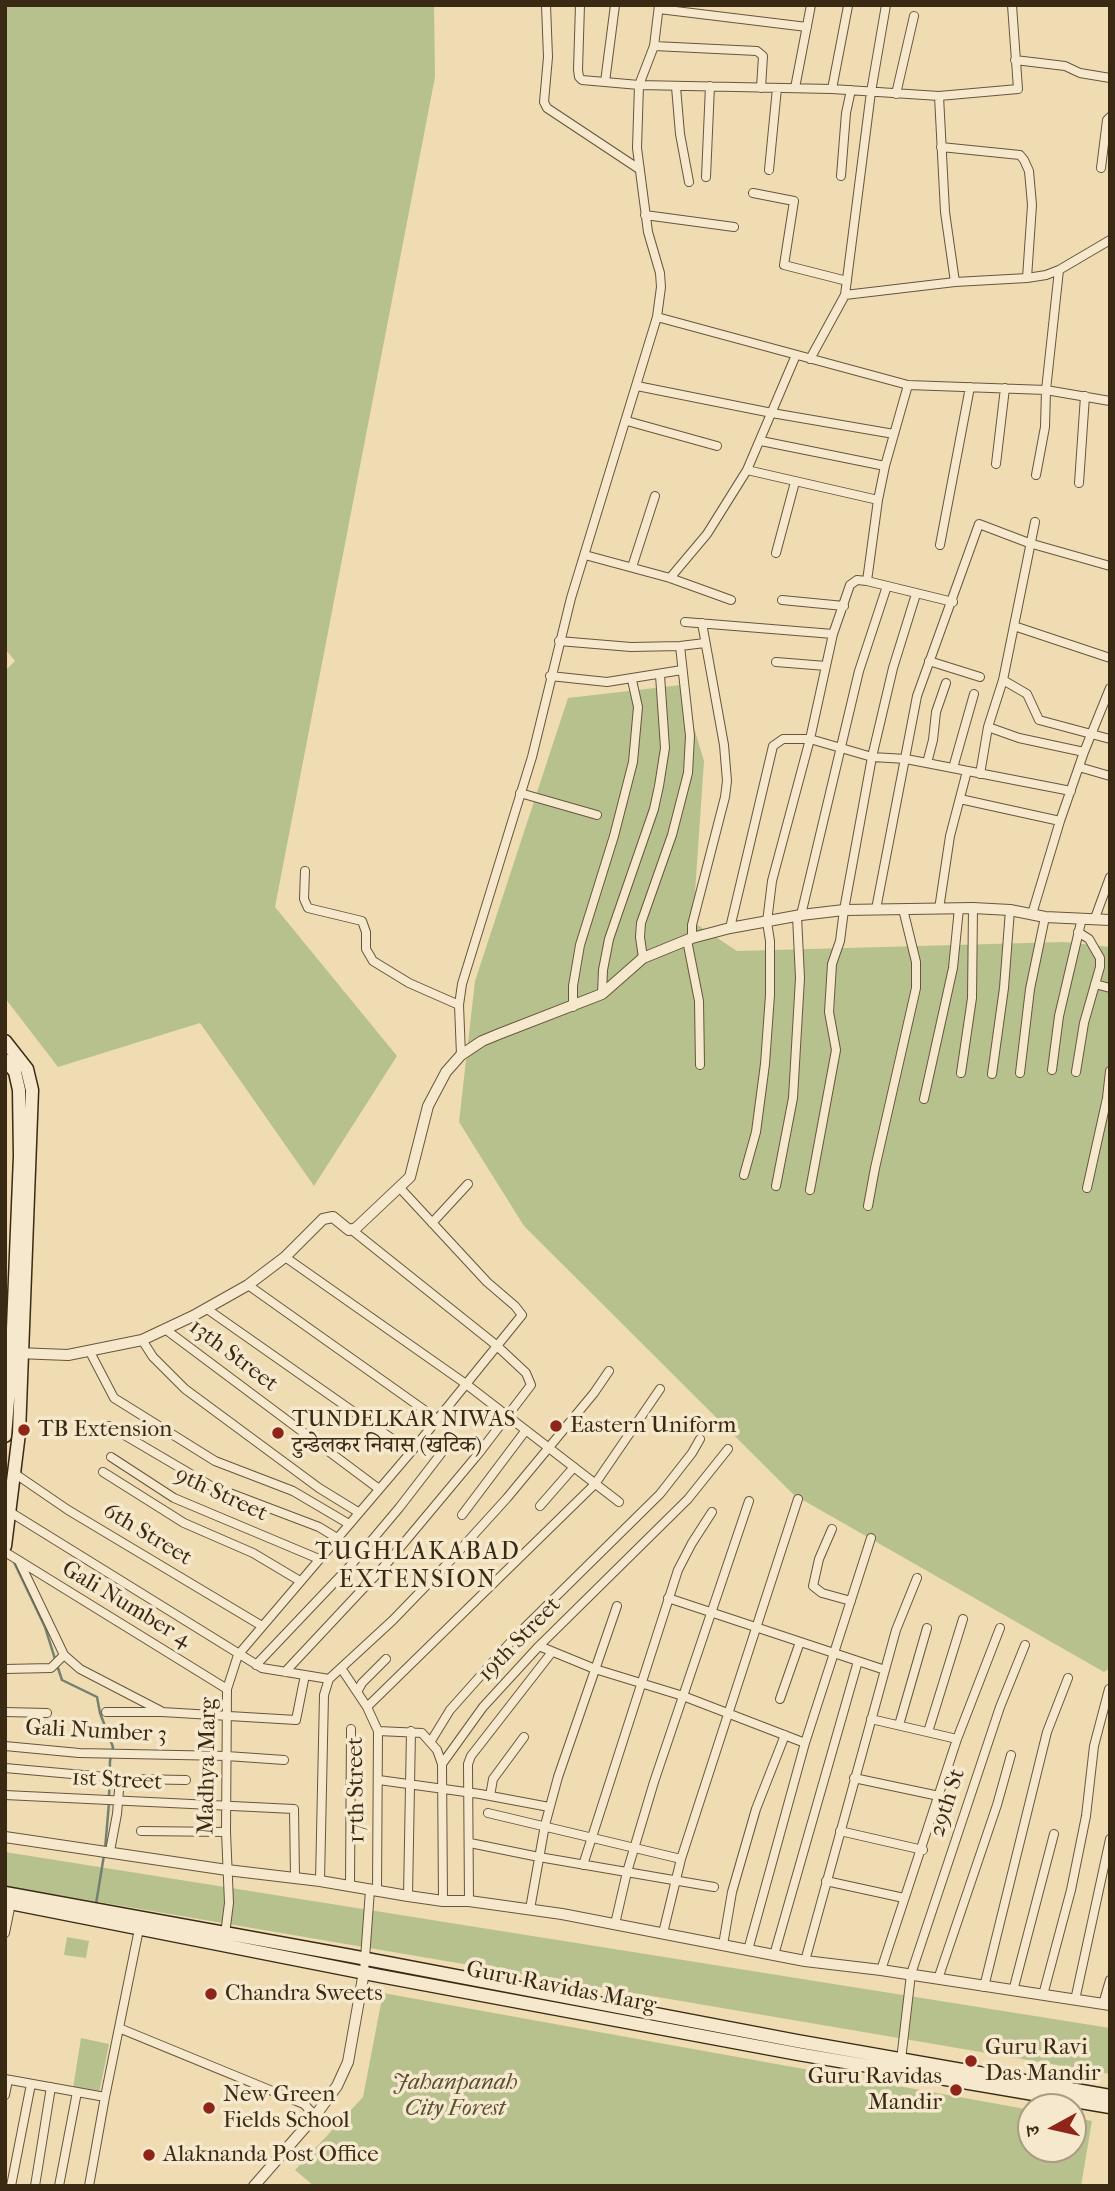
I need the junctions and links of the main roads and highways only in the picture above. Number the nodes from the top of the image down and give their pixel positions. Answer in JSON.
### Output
{"nodes":[{"id":1,"x":7,"y":1046,"type":"edge"},
{"id":2,"x":5,"y":1060,"type":"edge"},
{"id":3,"x":18,"y":1353,"type":"junction"},
{"id":4,"x":5,"y":1433,"type":"edge"},
{"id":5,"x":5,"y":1546,"type":"edge"},
{"id":6,"x":7,"y":1899,"type":"edge"},
{"id":7,"x":1110,"y":2096,"type":"edge"},
{"id":8,"x":1110,"y":2107,"type":"edge"}],
"edges":[{"from":1,"to":3,"type":"main road"},
{"from":2,"to":3,"type":"main road"},
{"from":3,"to":4,"type":"main road"},
{"from":3,"to":5,"type":"main road"},
{"from":6,"to":7,"type":"main road","name":"Guru Ravidas Marg"},
{"from":6,"to":8,"type":"main road","name":"Guru Ravidas Marg"}]}
